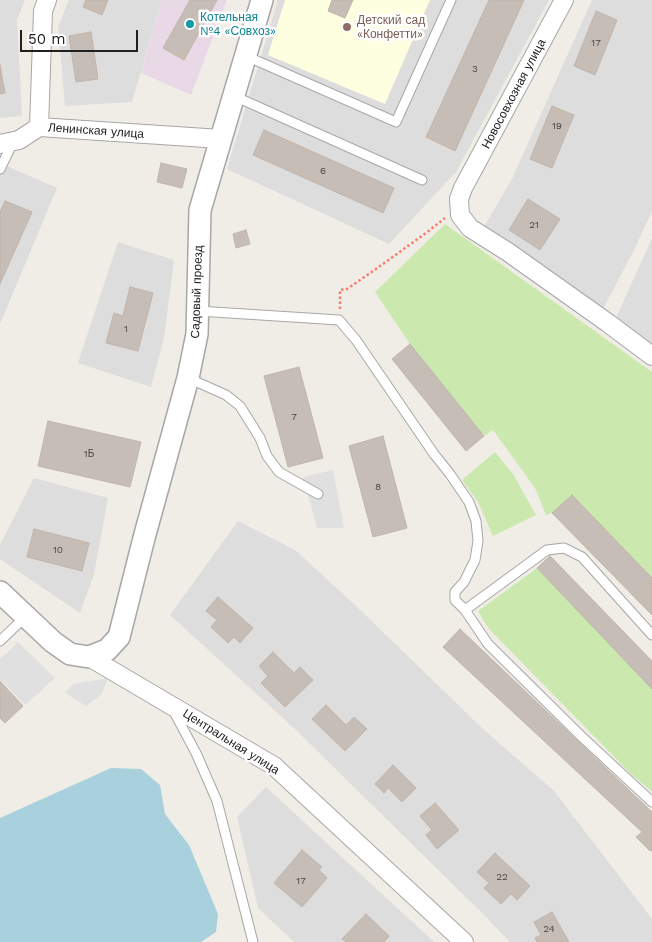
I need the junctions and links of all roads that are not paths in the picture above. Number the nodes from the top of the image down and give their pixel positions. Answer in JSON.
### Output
{"nodes":[{"id":1,"x":48,"y":0,"type":"edge"},
{"id":2,"x":262,"y":0,"type":"edge"},
{"id":3,"x":451,"y":0,"type":"edge"},
{"id":4,"x":564,"y":0,"type":"edge"},
{"id":5,"x":246,"y":56,"type":"junction"},
{"id":6,"x":234,"y":96,"type":"junction"},
{"id":7,"x":39,"y":127,"type":"junction"},
{"id":8,"x":221,"y":139,"type":"junction"},
{"id":9,"x":6,"y":143,"type":"edge"},
{"id":10,"x":0,"y":169,"type":"edge"},
{"id":11,"x":422,"y":180,"type":"dead end"},
{"id":12,"x":198,"y":311,"type":"junction"},
{"id":13,"x":652,"y":356,"type":"edge"},
{"id":14,"x":188,"y":378,"type":"junction"},
{"id":15,"x":318,"y":494,"type":"dead end"},
{"id":16,"x":0,"y":592,"type":"edge"},
{"id":17,"x":465,"y":610,"type":"junction"},
{"id":18,"x":26,"y":616,"type":"junction"},
{"id":19,"x":652,"y":635,"type":"edge"},
{"id":20,"x":0,"y":641,"type":"edge"},
{"id":21,"x":89,"y":657,"type":"junction"},
{"id":22,"x":170,"y":705,"type":"junction"},
{"id":23,"x":652,"y":802,"type":"edge"},
{"id":24,"x":254,"y":942,"type":"edge"},
{"id":25,"x":464,"y":942,"type":"edge"}],
"edges":[{"from":1,"to":7,"type":"street","name":"Ленинская улица"},
{"from":2,"to":5,"type":"street","name":"Садовый проезд"},
{"from":3,"to":5,"type":"lane"},
{"from":4,"to":13,"type":"street","name":"Новосовхозная улица"},
{"from":5,"to":6,"type":"street","name":"Садовый проезд"},
{"from":6,"to":8,"type":"street","name":"Садовый проезд"},
{"from":6,"to":11,"type":"lane"},
{"from":7,"to":8,"type":"street","name":"Ленинская улица"},
{"from":7,"to":9,"type":"street"},
{"from":8,"to":12,"type":"street","name":"Садовый проезд"},
{"from":9,"to":10,"type":"lane"},
{"from":12,"to":14,"type":"street","name":"Садовый проезд"},
{"from":12,"to":17,"type":"lane"},
{"from":14,"to":15,"type":"lane"},
{"from":14,"to":21,"type":"street","name":"Садовый проезд"},
{"from":16,"to":18,"type":"street","name":"Центральная улица"},
{"from":17,"to":19,"type":"lane"},
{"from":17,"to":23,"type":"lane"},
{"from":18,"to":20,"type":"lane"},
{"from":18,"to":21,"type":"street","name":"Центральная улица"},
{"from":21,"to":22,"type":"street","name":"Центральная улица"},
{"from":22,"to":24,"type":"lane"},
{"from":22,"to":25,"type":"street","name":"Центральная улица"}]}
